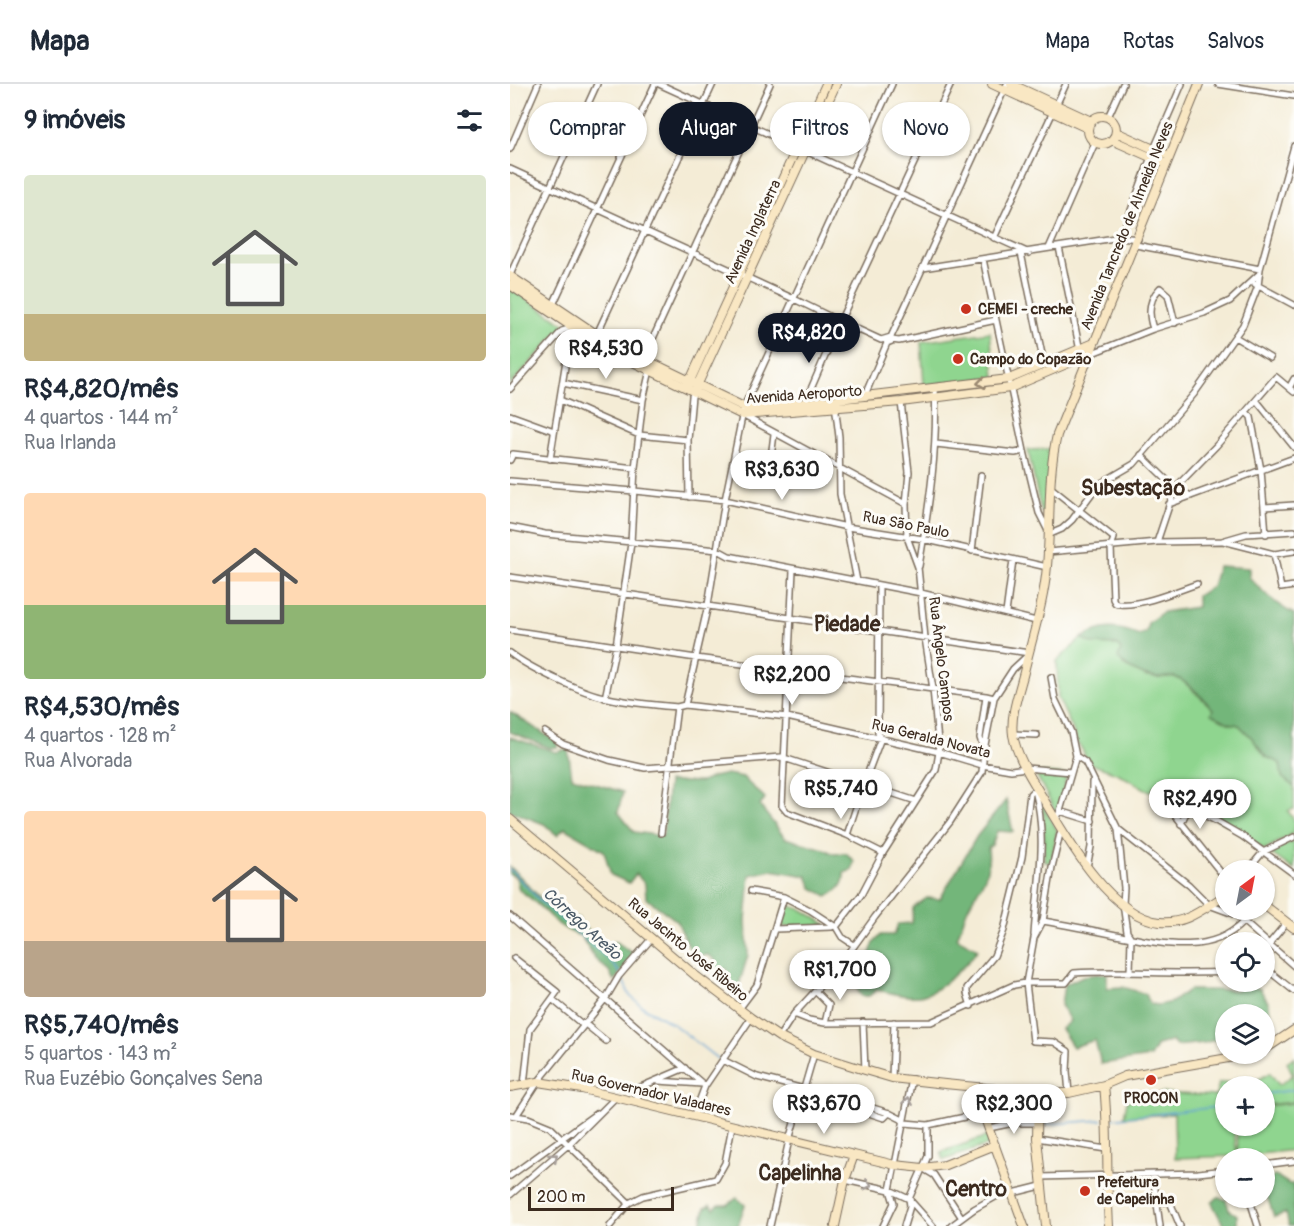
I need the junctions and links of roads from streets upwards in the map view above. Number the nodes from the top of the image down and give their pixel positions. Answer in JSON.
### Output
{"nodes":[{"id":1,"x":538,"y":84,"type":"edge"},
{"id":2,"x":597,"y":84,"type":"edge"},
{"id":3,"x":657,"y":84,"type":"edge"},
{"id":4,"x":712,"y":84,"type":"edge"},
{"id":5,"x":770,"y":84,"type":"edge"},
{"id":6,"x":826,"y":84,"type":"edge"},
{"id":7,"x":836,"y":84,"type":"edge"},
{"id":8,"x":892,"y":84,"type":"edge"},
{"id":9,"x":951,"y":84,"type":"edge"},
{"id":10,"x":992,"y":84,"type":"edge"},
{"id":11,"x":1066,"y":84,"type":"edge"},
{"id":12,"x":1123,"y":84,"type":"edge"},
{"id":13,"x":1182,"y":84,"type":"edge"},
{"id":14,"x":1199,"y":84,"type":"edge"},
{"id":15,"x":1218,"y":84,"type":"edge"},
{"id":16,"x":1272,"y":84,"type":"edge"},
{"id":17,"x":1008,"y":86,"type":"edge"},
{"id":18,"x":1251,"y":87,"type":"edge"},
{"id":19,"x":1270,"y":92,"type":"junction"},
{"id":20,"x":1294,"y":96,"type":"edge"},
{"id":21,"x":699,"y":102,"type":"edge"},
{"id":22,"x":705,"y":102,"type":"edge"},
{"id":23,"x":819,"y":102,"type":"edge"},
{"id":24,"x":826,"y":102,"type":"edge"},
{"id":25,"x":1055,"y":109,"type":"junction"},
{"id":26,"x":758,"y":111,"type":"edge"},
{"id":27,"x":1108,"y":117,"type":"junction"},
{"id":28,"x":1089,"y":125,"type":"junction"},
{"id":29,"x":1114,"y":136,"type":"junction"},
{"id":30,"x":1095,"y":143,"type":"junction"},
{"id":31,"x":1294,"y":146,"type":"edge"},
{"id":32,"x":510,"y":149,"type":"edge"},
{"id":33,"x":1153,"y":153,"type":"junction"},
{"id":34,"x":680,"y":156,"type":"edge"},
{"id":35,"x":737,"y":156,"type":"edge"},
{"id":36,"x":798,"y":156,"type":"edge"},
{"id":37,"x":816,"y":156,"type":"edge"},
{"id":38,"x":1167,"y":160,"type":"junction"},
{"id":39,"x":510,"y":169,"type":"edge"},
{"id":40,"x":853,"y":173,"type":"junction"},
{"id":41,"x":550,"y":188,"type":"junction"},
{"id":42,"x":900,"y":194,"type":"junction"},
{"id":43,"x":597,"y":209,"type":"junction"},
{"id":44,"x":947,"y":217,"type":"junction"},
{"id":45,"x":645,"y":231,"type":"junction"},
{"id":46,"x":1121,"y":237,"type":"junction"},
{"id":47,"x":994,"y":238,"type":"junction"},
{"id":48,"x":1003,"y":242,"type":"junction"},
{"id":49,"x":1137,"y":242,"type":"junction"},
{"id":50,"x":1059,"y":247,"type":"junction"},
{"id":51,"x":1049,"y":248,"type":"junction"},
{"id":52,"x":692,"y":252,"type":"junction"},
{"id":53,"x":1029,"y":252,"type":"junction"},
{"id":54,"x":1021,"y":253,"type":"junction"},
{"id":55,"x":1001,"y":256,"type":"junction"},
{"id":56,"x":983,"y":259,"type":"junction"},
{"id":57,"x":923,"y":268,"type":"junction"},
{"id":58,"x":1259,"y":272,"type":"junction"},
{"id":59,"x":510,"y":275,"type":"edge"},
{"id":60,"x":743,"y":276,"type":"junction"},
{"id":61,"x":1251,"y":281,"type":"junction"},
{"id":62,"x":510,"y":285,"type":"edge"},
{"id":63,"x":1258,"y":286,"type":"junction"},
{"id":64,"x":794,"y":299,"type":"junction"},
{"id":65,"x":1294,"y":305,"type":"edge"},
{"id":66,"x":551,"y":308,"type":"junction"},
{"id":67,"x":996,"y":320,"type":"junction"},
{"id":68,"x":840,"y":321,"type":"junction"},
{"id":69,"x":1175,"y":323,"type":"junction"},
{"id":70,"x":570,"y":327,"type":"junction"},
{"id":71,"x":1153,"y":329,"type":"junction"},
{"id":72,"x":1235,"y":337,"type":"junction"},
{"id":73,"x":595,"y":338,"type":"junction"},
{"id":74,"x":889,"y":340,"type":"junction"},
{"id":75,"x":1094,"y":343,"type":"junction"},
{"id":76,"x":1080,"y":353,"type":"junction"},
{"id":77,"x":1090,"y":354,"type":"junction"},
{"id":78,"x":1269,"y":358,"type":"dead end"},
{"id":79,"x":643,"y":361,"type":"junction"},
{"id":80,"x":1044,"y":364,"type":"junction"},
{"id":81,"x":650,"y":370,"type":"junction"},
{"id":82,"x":1009,"y":379,"type":"junction"},
{"id":83,"x":1294,"y":379,"type":"edge"},
{"id":84,"x":563,"y":383,"type":"junction"},
{"id":85,"x":692,"y":388,"type":"junction"},
{"id":86,"x":935,"y":388,"type":"junction"},
{"id":87,"x":1010,"y":388,"type":"junction"},
{"id":88,"x":510,"y":389,"type":"edge"},
{"id":89,"x":1292,"y":390,"type":"edge"},
{"id":90,"x":865,"y":395,"type":"junction"},
{"id":91,"x":936,"y":397,"type":"junction"},
{"id":92,"x":560,"y":400,"type":"junction"},
{"id":93,"x":644,"y":400,"type":"junction"},
{"id":94,"x":1256,"y":400,"type":"junction"},
{"id":95,"x":901,"y":402,"type":"junction"},
{"id":96,"x":835,"y":404,"type":"junction"},
{"id":97,"x":804,"y":407,"type":"junction"},
{"id":98,"x":743,"y":411,"type":"junction"},
{"id":99,"x":1246,"y":412,"type":"junction"},
{"id":100,"x":510,"y":415,"type":"edge"},
{"id":101,"x":554,"y":430,"type":"junction"},
{"id":102,"x":774,"y":434,"type":"junction"},
{"id":103,"x":639,"y":435,"type":"junction"},
{"id":104,"x":688,"y":440,"type":"junction"},
{"id":105,"x":936,"y":444,"type":"junction"},
{"id":106,"x":1294,"y":447,"type":"edge"},
{"id":107,"x":1024,"y":451,"type":"junction"},
{"id":108,"x":1141,"y":455,"type":"junction"},
{"id":109,"x":1294,"y":458,"type":"edge"},
{"id":110,"x":550,"y":459,"type":"junction"},
{"id":111,"x":510,"y":460,"type":"edge"},
{"id":112,"x":635,"y":468,"type":"junction"},
{"id":113,"x":838,"y":468,"type":"junction"},
{"id":114,"x":1261,"y":470,"type":"junction"},
{"id":115,"x":981,"y":475,"type":"dead end"},
{"id":116,"x":768,"y":481,"type":"dead end"},
{"id":117,"x":510,"y":482,"type":"edge"},
{"id":118,"x":1050,"y":487,"type":"junction"},
{"id":119,"x":1175,"y":488,"type":"junction"},
{"id":120,"x":634,"y":491,"type":"junction"},
{"id":121,"x":1191,"y":496,"type":"junction"},
{"id":122,"x":689,"y":497,"type":"junction"},
{"id":123,"x":725,"y":500,"type":"junction"},
{"id":124,"x":906,"y":504,"type":"junction"},
{"id":125,"x":1169,"y":504,"type":"junction"},
{"id":126,"x":1294,"y":505,"type":"edge"},
{"id":127,"x":1264,"y":507,"type":"junction"},
{"id":128,"x":1079,"y":509,"type":"junction"},
{"id":129,"x":510,"y":527,"type":"edge"},
{"id":130,"x":847,"y":527,"type":"junction"},
{"id":131,"x":1294,"y":531,"type":"edge"},
{"id":132,"x":1048,"y":533,"type":"junction"},
{"id":133,"x":1266,"y":534,"type":"junction"},
{"id":134,"x":907,"y":537,"type":"junction"},
{"id":135,"x":923,"y":539,"type":"junction"},
{"id":136,"x":1222,"y":541,"type":"junction"},
{"id":137,"x":1157,"y":542,"type":"junction"},
{"id":138,"x":632,"y":543,"type":"junction"},
{"id":139,"x":1111,"y":547,"type":"junction"},
{"id":140,"x":718,"y":550,"type":"junction"},
{"id":141,"x":972,"y":551,"type":"junction"},
{"id":142,"x":1294,"y":551,"type":"edge"},
{"id":143,"x":1047,"y":552,"type":"junction"},
{"id":144,"x":1274,"y":554,"type":"junction"},
{"id":145,"x":1013,"y":560,"type":"junction"},
{"id":146,"x":918,"y":567,"type":"junction"},
{"id":147,"x":1047,"y":567,"type":"junction"},
{"id":148,"x":793,"y":570,"type":"junction"},
{"id":149,"x":510,"y":577,"type":"edge"},
{"id":150,"x":857,"y":581,"type":"junction"},
{"id":151,"x":1197,"y":584,"type":"dead end"},
{"id":152,"x":879,"y":586,"type":"junction"},
{"id":153,"x":1294,"y":586,"type":"edge"},
{"id":154,"x":921,"y":593,"type":"junction"},
{"id":155,"x":624,"y":594,"type":"junction"},
{"id":156,"x":708,"y":605,"type":"junction"},
{"id":157,"x":1006,"y":613,"type":"junction"},
{"id":158,"x":791,"y":617,"type":"junction"},
{"id":159,"x":1036,"y":621,"type":"junction"},
{"id":160,"x":510,"y":630,"type":"edge"},
{"id":161,"x":879,"y":631,"type":"junction"},
{"id":162,"x":925,"y":638,"type":"junction"},
{"id":163,"x":616,"y":646,"type":"junction"},
{"id":164,"x":510,"y":653,"type":"edge"},
{"id":165,"x":1028,"y":654,"type":"junction"},
{"id":166,"x":696,"y":658,"type":"junction"},
{"id":167,"x":789,"y":669,"type":"junction"},
{"id":168,"x":1051,"y":677,"type":"dead end"},
{"id":169,"x":878,"y":682,"type":"junction"},
{"id":170,"x":933,"y":689,"type":"junction"},
{"id":171,"x":986,"y":696,"type":"junction"},
{"id":172,"x":995,"y":696,"type":"junction"},
{"id":173,"x":605,"y":698,"type":"junction"},
{"id":174,"x":685,"y":705,"type":"junction"},
{"id":175,"x":677,"y":707,"type":"junction"},
{"id":176,"x":787,"y":717,"type":"junction"},
{"id":177,"x":545,"y":732,"type":"dead end"},
{"id":178,"x":1013,"y":734,"type":"junction"},
{"id":179,"x":1037,"y":735,"type":"dead end"},
{"id":180,"x":881,"y":738,"type":"junction"},
{"id":181,"x":984,"y":750,"type":"junction"},
{"id":182,"x":939,"y":752,"type":"junction"},
{"id":183,"x":1076,"y":756,"type":"junction"},
{"id":184,"x":785,"y":758,"type":"junction"},
{"id":185,"x":982,"y":765,"type":"junction"},
{"id":186,"x":668,"y":766,"type":"junction"},
{"id":187,"x":1026,"y":768,"type":"junction"},
{"id":188,"x":1071,"y":772,"type":"junction"},
{"id":189,"x":1092,"y":778,"type":"junction"},
{"id":190,"x":864,"y":783,"type":"junction"},
{"id":191,"x":1034,"y":785,"type":"junction"},
{"id":192,"x":916,"y":801,"type":"junction"},
{"id":193,"x":1174,"y":801,"type":"junction"},
{"id":194,"x":1168,"y":808,"type":"junction"},
{"id":195,"x":1191,"y":809,"type":"junction"},
{"id":196,"x":1060,"y":811,"type":"junction"},
{"id":197,"x":510,"y":819,"type":"edge"},
{"id":198,"x":1056,"y":820,"type":"junction"},
{"id":199,"x":1092,"y":821,"type":"junction"},
{"id":200,"x":1181,"y":824,"type":"junction"},
{"id":201,"x":1119,"y":829,"type":"junction"},
{"id":202,"x":1061,"y":830,"type":"junction"},
{"id":203,"x":661,"y":833,"type":"dead end"},
{"id":204,"x":848,"y":835,"type":"junction"},
{"id":205,"x":1294,"y":837,"type":"edge"},
{"id":206,"x":1263,"y":852,"type":"junction"},
{"id":207,"x":883,"y":853,"type":"junction"},
{"id":208,"x":1256,"y":860,"type":"edge"},
{"id":209,"x":1042,"y":864,"type":"junction"},
{"id":210,"x":1215,"y":866,"type":"edge"},
{"id":211,"x":1052,"y":867,"type":"junction"},
{"id":212,"x":1087,"y":867,"type":"junction"},
{"id":213,"x":1294,"y":874,"type":"edge"},
{"id":214,"x":752,"y":891,"type":"dead end"},
{"id":215,"x":784,"y":897,"type":"junction"},
{"id":216,"x":1215,"y":901,"type":"edge"},
{"id":217,"x":1123,"y":904,"type":"junction"},
{"id":218,"x":1209,"y":905,"type":"junction"},
{"id":219,"x":1275,"y":913,"type":"edge"},
{"id":220,"x":510,"y":916,"type":"edge"},
{"id":221,"x":1043,"y":921,"type":"junction"},
{"id":222,"x":1244,"y":922,"type":"junction"},
{"id":223,"x":1287,"y":922,"type":"junction"},
{"id":224,"x":834,"y":927,"type":"junction"},
{"id":225,"x":1294,"y":928,"type":"edge"},
{"id":226,"x":775,"y":929,"type":"junction"},
{"id":227,"x":1256,"y":932,"type":"edge"},
{"id":228,"x":1275,"y":936,"type":"edge"},
{"id":229,"x":652,"y":938,"type":"junction"},
{"id":230,"x":1034,"y":938,"type":"junction"},
{"id":231,"x":1131,"y":938,"type":"junction"},
{"id":232,"x":854,"y":945,"type":"junction"},
{"id":233,"x":1275,"y":949,"type":"edge"},
{"id":234,"x":514,"y":958,"type":"dead end"},
{"id":235,"x":1294,"y":966,"type":"edge"},
{"id":236,"x":1130,"y":972,"type":"junction"},
{"id":237,"x":1215,"y":972,"type":"edge"},
{"id":238,"x":1275,"y":976,"type":"edge"},
{"id":239,"x":1026,"y":983,"type":"junction"},
{"id":240,"x":1294,"y":991,"type":"edge"},
{"id":241,"x":816,"y":992,"type":"junction"},
{"id":242,"x":606,"y":998,"type":"junction"},
{"id":243,"x":552,"y":999,"type":"junction"},
{"id":244,"x":971,"y":1006,"type":"junction"},
{"id":245,"x":739,"y":1009,"type":"junction"},
{"id":246,"x":794,"y":1014,"type":"junction"},
{"id":247,"x":751,"y":1018,"type":"junction"},
{"id":248,"x":863,"y":1022,"type":"junction"},
{"id":249,"x":894,"y":1022,"type":"junction"},
{"id":250,"x":825,"y":1023,"type":"junction"},
{"id":251,"x":584,"y":1024,"type":"junction"},
{"id":252,"x":1294,"y":1030,"type":"edge"},
{"id":253,"x":780,"y":1037,"type":"junction"},
{"id":254,"x":606,"y":1041,"type":"dead end"},
{"id":255,"x":1275,"y":1043,"type":"edge"},
{"id":256,"x":814,"y":1054,"type":"junction"},
{"id":257,"x":723,"y":1060,"type":"junction"},
{"id":258,"x":1215,"y":1060,"type":"edge"},
{"id":259,"x":684,"y":1068,"type":"junction"},
{"id":260,"x":865,"y":1070,"type":"junction"},
{"id":261,"x":892,"y":1078,"type":"junction"},
{"id":262,"x":912,"y":1079,"type":"junction"},
{"id":263,"x":538,"y":1082,"type":"junction"},
{"id":264,"x":654,"y":1082,"type":"junction"},
{"id":265,"x":524,"y":1085,"type":"junction"},
{"id":266,"x":704,"y":1085,"type":"junction"},
{"id":267,"x":1104,"y":1085,"type":"junction"},
{"id":268,"x":510,"y":1087,"type":"edge"},
{"id":269,"x":981,"y":1087,"type":"junction"},
{"id":270,"x":804,"y":1089,"type":"junction"},
{"id":271,"x":1038,"y":1093,"type":"junction"},
{"id":272,"x":1069,"y":1093,"type":"junction"},
{"id":273,"x":615,"y":1098,"type":"junction"},
{"id":274,"x":640,"y":1103,"type":"junction"},
{"id":275,"x":604,"y":1109,"type":"junction"},
{"id":276,"x":983,"y":1113,"type":"junction"},
{"id":277,"x":513,"y":1115,"type":"edge"},
{"id":278,"x":694,"y":1115,"type":"junction"},
{"id":279,"x":1038,"y":1122,"type":"junction"},
{"id":280,"x":905,"y":1123,"type":"junction"},
{"id":281,"x":928,"y":1125,"type":"junction"},
{"id":282,"x":732,"y":1126,"type":"junction"},
{"id":283,"x":989,"y":1128,"type":"junction"},
{"id":284,"x":1037,"y":1138,"type":"junction"},
{"id":285,"x":562,"y":1139,"type":"junction"},
{"id":286,"x":789,"y":1140,"type":"junction"},
{"id":287,"x":568,"y":1145,"type":"junction"},
{"id":288,"x":995,"y":1145,"type":"junction"},
{"id":289,"x":1106,"y":1149,"type":"junction"},
{"id":290,"x":854,"y":1155,"type":"junction"},
{"id":291,"x":1294,"y":1161,"type":"edge"},
{"id":292,"x":1275,"y":1164,"type":"edge"},
{"id":293,"x":895,"y":1165,"type":"junction"},
{"id":294,"x":923,"y":1168,"type":"junction"},
{"id":295,"x":1215,"y":1171,"type":"edge"},
{"id":296,"x":1153,"y":1175,"type":"junction"},
{"id":297,"x":510,"y":1176,"type":"edge"},
{"id":298,"x":1106,"y":1176,"type":"junction"},
{"id":299,"x":845,"y":1180,"type":"junction"},
{"id":300,"x":1041,"y":1182,"type":"junction"},
{"id":301,"x":890,"y":1190,"type":"junction"},
{"id":302,"x":1013,"y":1193,"type":"junction"},
{"id":303,"x":510,"y":1195,"type":"edge"},
{"id":304,"x":909,"y":1199,"type":"junction"},
{"id":305,"x":1156,"y":1202,"type":"junction"},
{"id":306,"x":629,"y":1203,"type":"junction"},
{"id":307,"x":1252,"y":1208,"type":"edge"},
{"id":308,"x":962,"y":1218,"type":"junction"},
{"id":309,"x":610,"y":1226,"type":"edge"},
{"id":310,"x":770,"y":1226,"type":"edge"},
{"id":311,"x":835,"y":1226,"type":"edge"},
{"id":312,"x":884,"y":1226,"type":"edge"},
{"id":313,"x":904,"y":1226,"type":"edge"},
{"id":314,"x":933,"y":1226,"type":"edge"},
{"id":315,"x":951,"y":1226,"type":"edge"},
{"id":316,"x":1024,"y":1226,"type":"edge"},
{"id":317,"x":1046,"y":1226,"type":"edge"},
{"id":318,"x":1109,"y":1226,"type":"edge"},
{"id":319,"x":1160,"y":1226,"type":"edge"},
{"id":320,"x":1180,"y":1226,"type":"edge"},
{"id":321,"x":1258,"y":1226,"type":"edge"}],
"edges":[{"from":1,"to":32,"type":"street"},
{"from":2,"to":41,"type":"street"},
{"from":3,"to":21,"type":"street"},
{"from":3,"to":43,"type":"street"},
{"from":4,"to":22,"type":"street"},
{"from":5,"to":26,"type":"street"},
{"from":6,"to":23,"type":"street","name":"Avenida Inglaterra"},
{"from":7,"to":24,"type":"street","name":"Avenida Inglaterra"},
{"from":8,"to":40,"type":"street"},
{"from":9,"to":42,"type":"street"},
{"from":10,"to":17,"type":"street"},
{"from":11,"to":25,"type":"street"},
{"from":12,"to":27,"type":"street"},
{"from":13,"to":33,"type":"street"},
{"from":14,"to":38,"type":"street","name":"Avenida Tancredo de Almeida Neves"},
{"from":15,"to":18,"type":"street"},
{"from":16,"to":19,"type":"street"},
{"from":17,"to":25,"type":"street"},
{"from":17,"to":44,"type":"street"},
{"from":18,"to":19,"type":"street"},
{"from":19,"to":20,"type":"street"},
{"from":25,"to":28,"type":"street"},
{"from":25,"to":47,"type":"street"},
{"from":27,"to":28,"type":"street"},
{"from":27,"to":29,"type":"street"},
{"from":28,"to":30,"type":"street"},
{"from":29,"to":30,"type":"street"},
{"from":29,"to":33,"type":"street"},
{"from":30,"to":51,"type":"street"},
{"from":31,"to":58,"type":"street"},
{"from":33,"to":38,"type":"street"},
{"from":33,"to":46,"type":"street"},
{"from":34,"to":45,"type":"street"},
{"from":35,"to":52,"type":"street"},
{"from":36,"to":60,"type":"street","name":"Avenida Inglaterra"},
{"from":37,"to":40,"type":"street"},
{"from":38,"to":49,"type":"street","name":"Avenida Tancredo de Almeida Neves"},
{"from":39,"to":41,"type":"street"},
{"from":40,"to":42,"type":"street"},
{"from":40,"to":64,"type":"street"},
{"from":41,"to":43,"type":"street"},
{"from":41,"to":59,"type":"street"},
{"from":42,"to":44,"type":"street"},
{"from":42,"to":68,"type":"street"},
{"from":43,"to":45,"type":"street"},
{"from":43,"to":66,"type":"street"},
{"from":44,"to":47,"type":"street"},
{"from":44,"to":57,"type":"street"},
{"from":45,"to":52,"type":"street"},
{"from":45,"to":73,"type":"street"},
{"from":46,"to":49,"type":"street"},
{"from":46,"to":50,"type":"street"},
{"from":47,"to":48,"type":"street"},
{"from":48,"to":53,"type":"street"},
{"from":48,"to":55,"type":"street"},
{"from":49,"to":58,"type":"street"},
{"from":49,"to":75,"type":"street","name":"Avenida Tancredo de Almeida Neves"},
{"from":50,"to":51,"type":"street"},
{"from":50,"to":76,"type":"street"},
{"from":51,"to":53,"type":"street"},
{"from":52,"to":60,"type":"street"},
{"from":52,"to":79,"type":"street"},
{"from":53,"to":54,"type":"street"},
{"from":54,"to":55,"type":"street"},
{"from":54,"to":80,"type":"street"},
{"from":55,"to":56,"type":"street"},
{"from":56,"to":57,"type":"street"},
{"from":56,"to":67,"type":"street"},
{"from":57,"to":74,"type":"street"},
{"from":58,"to":61,"type":"street"},
{"from":58,"to":63,"type":"street"},
{"from":59,"to":66,"type":"street","name":"Avenida Aeroporto"},
{"from":60,"to":64,"type":"street"},
{"from":60,"to":85,"type":"street","name":"Avenida Inglaterra"},
{"from":61,"to":63,"type":"street"},
{"from":61,"to":69,"type":"street"},
{"from":62,"to":66,"type":"street","name":"Avenida Aeroporto"},
{"from":63,"to":65,"type":"street"},
{"from":63,"to":72,"type":"street"},
{"from":64,"to":68,"type":"street"},
{"from":64,"to":98,"type":"street"},
{"from":66,"to":70,"type":"street","name":"Avenida Aeroporto"},
{"from":66,"to":73,"type":"street","name":"Avenida Aeroporto"},
{"from":67,"to":74,"type":"street"},
{"from":67,"to":82,"type":"street"},
{"from":68,"to":74,"type":"street"},
{"from":68,"to":97,"type":"street"},
{"from":69,"to":71,"type":"street"},
{"from":69,"to":71,"type":"street"},
{"from":70,"to":73,"type":"street","name":"Avenida Aeroporto"},
{"from":70,"to":84,"type":"street"},
{"from":70,"to":88,"type":"street"},
{"from":71,"to":77,"type":"street"},
{"from":72,"to":78,"type":"street"},
{"from":72,"to":108,"type":"street"},
{"from":73,"to":79,"type":"street","name":"Avenida Aeroporto"},
{"from":74,"to":90,"type":"street"},
{"from":75,"to":76,"type":"street","name":"Avenida Aeroporto"},
{"from":75,"to":77,"type":"street","name":"Avenida Tancredo de Almeida Neves"},
{"from":76,"to":77,"type":"street","name":"Avenida Aeroporto"},
{"from":76,"to":80,"type":"street","name":"Avenida Aeroporto"},
{"from":76,"to":87,"type":"street","name":"Avenida Aeroporto"},
{"from":77,"to":118,"type":"street","name":"Avenida Tancredo de Almeida Neves"},
{"from":79,"to":81,"type":"street","name":"Avenida Aeroporto"},
{"from":79,"to":85,"type":"street","name":"Avenida Aeroporto"},
{"from":80,"to":82,"type":"street","name":"Avenida Aeroporto"},
{"from":81,"to":85,"type":"street","name":"Avenida Aeroporto"},
{"from":81,"to":93,"type":"street"},
{"from":82,"to":86,"type":"street","name":"Avenida Aeroporto","one_way":true},
{"from":82,"to":87,"type":"street"},
{"from":83,"to":89,"type":"street"},
{"from":84,"to":92,"type":"street"},
{"from":84,"to":93,"type":"street"},
{"from":85,"to":98,"type":"street","name":"Avenida Aeroporto"},
{"from":85,"to":104,"type":"street"},
{"from":86,"to":90,"type":"street","name":"Avenida Aeroporto"},
{"from":86,"to":91,"type":"street"},
{"from":87,"to":91,"type":"street","name":"Avenida Aeroporto"},
{"from":87,"to":107,"type":"street"},
{"from":89,"to":94,"type":"street"},
{"from":90,"to":96,"type":"street","name":"Avenida Aeroporto"},
{"from":91,"to":95,"type":"street","name":"Avenida Aeroporto"},
{"from":91,"to":105,"type":"street"},
{"from":92,"to":101,"type":"street"},
{"from":92,"to":103,"type":"street"},
{"from":93,"to":103,"type":"street"},
{"from":94,"to":99,"type":"street"},
{"from":94,"to":106,"type":"street"},
{"from":95,"to":96,"type":"street","name":"Avenida Aeroporto"},
{"from":95,"to":124,"type":"street","name":"Rua Ângelo Campos"},
{"from":96,"to":97,"type":"street","name":"Avenida Aeroporto"},
{"from":96,"to":113,"type":"street"},
{"from":97,"to":98,"type":"street","name":"Avenida Aeroporto"},
{"from":98,"to":102,"type":"street"},
{"from":98,"to":123,"type":"street"},
{"from":99,"to":114,"type":"street"},
{"from":99,"to":119,"type":"street"},
{"from":100,"to":101,"type":"street"},
{"from":101,"to":110,"type":"street"},
{"from":102,"to":113,"type":"street"},
{"from":102,"to":116,"type":"street"},
{"from":103,"to":104,"type":"street"},
{"from":103,"to":112,"type":"street"},
{"from":104,"to":122,"type":"street"},
{"from":105,"to":107,"type":"street"},
{"from":105,"to":135,"type":"street"},
{"from":107,"to":132,"type":"street"},
{"from":108,"to":119,"type":"street"},
{"from":108,"to":128,"type":"street"},
{"from":109,"to":114,"type":"street"},
{"from":110,"to":111,"type":"street"},
{"from":110,"to":112,"type":"street"},
{"from":112,"to":120,"type":"street"},
{"from":113,"to":124,"type":"street"},
{"from":113,"to":130,"type":"street"},
{"from":114,"to":121,"type":"street"},
{"from":114,"to":127,"type":"street"},
{"from":115,"to":141,"type":"street"},
{"from":117,"to":120,"type":"street","name":"Rua São Paulo"},
{"from":118,"to":128,"type":"street"},
{"from":118,"to":132,"type":"street","name":"Avenida Tancredo de Almeida Neves"},
{"from":119,"to":121,"type":"street"},
{"from":119,"to":125,"type":"street"},
{"from":120,"to":122,"type":"street","name":"Rua São Paulo"},
{"from":120,"to":138,"type":"street"},
{"from":121,"to":125,"type":"street"},
{"from":122,"to":123,"type":"street","name":"Rua São Paulo"},
{"from":123,"to":130,"type":"street","name":"Rua São Paulo"},
{"from":123,"to":140,"type":"street"},
{"from":124,"to":134,"type":"street","name":"Rua Ângelo Campos"},
{"from":125,"to":137,"type":"street"},
{"from":126,"to":127,"type":"street"},
{"from":127,"to":133,"type":"street"},
{"from":128,"to":132,"type":"street"},
{"from":128,"to":139,"type":"street"},
{"from":129,"to":138,"type":"street"},
{"from":130,"to":134,"type":"street","name":"Rua São Paulo"},
{"from":130,"to":150,"type":"street"},
{"from":131,"to":133,"type":"street"},
{"from":132,"to":143,"type":"street","name":"Avenida Tancredo de Almeida Neves"},
{"from":133,"to":136,"type":"street"},
{"from":134,"to":135,"type":"street","name":"Rua São Paulo"},
{"from":134,"to":146,"type":"street","name":"Rua Ângelo Campos"},
{"from":135,"to":141,"type":"street","name":"Rua São Paulo"},
{"from":135,"to":146,"type":"street"},
{"from":136,"to":137,"type":"street"},
{"from":136,"to":144,"type":"street"},
{"from":137,"to":139,"type":"street"},
{"from":138,"to":140,"type":"street"},
{"from":138,"to":155,"type":"street"},
{"from":139,"to":143,"type":"street"},
{"from":139,"to":151,"type":"street"},
{"from":140,"to":148,"type":"street"},
{"from":140,"to":156,"type":"street"},
{"from":141,"to":145,"type":"street","name":"Rua São Paulo"},
{"from":142,"to":144,"type":"street"},
{"from":143,"to":147,"type":"street","name":"Avenida Tancredo de Almeida Neves"},
{"from":144,"to":153,"type":"street"},
{"from":145,"to":147,"type":"street","name":"Rua São Paulo"},
{"from":145,"to":157,"type":"street"},
{"from":146,"to":154,"type":"street","name":"Rua Ângelo Campos"},
{"from":147,"to":159,"type":"street","name":"Avenida Tancredo de Almeida Neves"},
{"from":148,"to":150,"type":"street"},
{"from":148,"to":158,"type":"street"},
{"from":149,"to":155,"type":"street"},
{"from":150,"to":152,"type":"street"},
{"from":152,"to":154,"type":"street"},
{"from":152,"to":161,"type":"street"},
{"from":154,"to":157,"type":"street"},
{"from":154,"to":162,"type":"street","name":"Rua Ângelo Campos"},
{"from":155,"to":156,"type":"street"},
{"from":155,"to":163,"type":"street"},
{"from":156,"to":158,"type":"street"},
{"from":156,"to":166,"type":"street"},
{"from":157,"to":159,"type":"street"},
{"from":158,"to":161,"type":"street"},
{"from":158,"to":167,"type":"street"},
{"from":159,"to":165,"type":"street","name":"Avenida Tancredo de Almeida Neves"},
{"from":160,"to":163,"type":"street"},
{"from":161,"to":162,"type":"street"},
{"from":161,"to":169,"type":"street"},
{"from":162,"to":165,"type":"street"},
{"from":162,"to":170,"type":"street","name":"Rua Ângelo Campos"},
{"from":163,"to":166,"type":"street"},
{"from":163,"to":173,"type":"street"},
{"from":164,"to":173,"type":"street","name":"Rua Geralda Novata"},
{"from":165,"to":172,"type":"street"},
{"from":165,"to":178,"type":"street","name":"Avenida Tancredo de Almeida Neves"},
{"from":166,"to":167,"type":"street"},
{"from":166,"to":174,"type":"street"},
{"from":167,"to":169,"type":"street"},
{"from":167,"to":176,"type":"street"},
{"from":168,"to":183,"type":"street"},
{"from":169,"to":170,"type":"street"},
{"from":169,"to":180,"type":"street"},
{"from":170,"to":171,"type":"street"},
{"from":170,"to":182,"type":"street","name":"Rua Ângelo Campos"},
{"from":171,"to":172,"type":"street"},
{"from":171,"to":181,"type":"street"},
{"from":172,"to":181,"type":"street"},
{"from":173,"to":175,"type":"street","name":"Rua Geralda Novata"},
{"from":174,"to":175,"type":"street","name":"Rua Geralda Novata"},
{"from":174,"to":176,"type":"street","name":"Rua Geralda Novata"},
{"from":175,"to":186,"type":"street"},
{"from":176,"to":180,"type":"street","name":"Rua Geralda Novata"},
{"from":176,"to":184,"type":"street"},
{"from":177,"to":186,"type":"street"},
{"from":178,"to":179,"type":"street"},
{"from":178,"to":187,"type":"street","name":"Avenida Tancredo de Almeida Neves"},
{"from":180,"to":182,"type":"street","name":"Rua Geralda Novata"},
{"from":180,"to":190,"type":"street"},
{"from":181,"to":185,"type":"street"},
{"from":182,"to":185,"type":"street","name":"Rua Geralda Novata"},
{"from":182,"to":192,"type":"street","name":"Rua Ângelo Campos"},
{"from":183,"to":188,"type":"street"},
{"from":183,"to":189,"type":"street"},
{"from":184,"to":186,"type":"street"},
{"from":184,"to":190,"type":"street"},
{"from":184,"to":204,"type":"street"},
{"from":185,"to":187,"type":"street","name":"Rua Geralda Novata"},
{"from":185,"to":232,"type":"street"},
{"from":186,"to":203,"type":"street"},
{"from":187,"to":188,"type":"street","name":"Rua Geralda Novata"},
{"from":187,"to":191,"type":"street","name":"Avenida Tancredo de Almeida Neves"},
{"from":188,"to":196,"type":"street"},
{"from":189,"to":199,"type":"street"},
{"from":189,"to":201,"type":"street"},
{"from":190,"to":192,"type":"street"},
{"from":190,"to":204,"type":"street"},
{"from":191,"to":198,"type":"street","name":"Avenida Tancredo de Almeida Neves"},
{"from":191,"to":209,"type":"street"},
{"from":191,"to":244,"type":"street"},
{"from":192,"to":207,"type":"street","name":"Rua Ângelo Campos"},
{"from":193,"to":194,"type":"street"},
{"from":193,"to":194,"type":"street"},
{"from":193,"to":195,"type":"street"},
{"from":194,"to":200,"type":"street"},
{"from":195,"to":200,"type":"street"},
{"from":195,"to":206,"type":"street"},
{"from":196,"to":198,"type":"street"},
{"from":196,"to":199,"type":"street"},
{"from":197,"to":229,"type":"street","name":"Rua Jacinto José Ribeiro"},
{"from":198,"to":202,"type":"street","name":"Avenida Tancredo de Almeida Neves"},
{"from":199,"to":212,"type":"street"},
{"from":200,"to":210,"type":"street"},
{"from":201,"to":217,"type":"street"},
{"from":201,"to":218,"type":"street"},
{"from":202,"to":211,"type":"street"},
{"from":202,"to":212,"type":"street","name":"Avenida Tancredo de Almeida Neves"},
{"from":204,"to":207,"type":"street"},
{"from":205,"to":206,"type":"street"},
{"from":206,"to":208,"type":"street"},
{"from":206,"to":213,"type":"street"},
{"from":207,"to":224,"type":"street","name":"Rua Ângelo Campos"},
{"from":209,"to":211,"type":"street"},
{"from":209,"to":230,"type":"street"},
{"from":211,"to":221,"type":"street"},
{"from":212,"to":217,"type":"street","name":"Avenida Tancredo de Almeida Neves"},
{"from":214,"to":215,"type":"street"},
{"from":215,"to":224,"type":"street"},
{"from":215,"to":226,"type":"street"},
{"from":216,"to":218,"type":"street","name":"Avenida Tancredo de Almeida Neves"},
{"from":217,"to":218,"type":"street","name":"Avenida Tancredo de Almeida Neves"},
{"from":217,"to":231,"type":"street"},
{"from":218,"to":222,"type":"street"},
{"from":219,"to":223,"type":"street"},
{"from":220,"to":242,"type":"street"},
{"from":221,"to":230,"type":"street"},
{"from":221,"to":231,"type":"street"},
{"from":222,"to":227,"type":"street"},
{"from":222,"to":231,"type":"street"},
{"from":223,"to":225,"type":"street"},
{"from":223,"to":228,"type":"street"},
{"from":224,"to":226,"type":"street"},
{"from":224,"to":232,"type":"street"},
{"from":226,"to":245,"type":"street"},
{"from":229,"to":242,"type":"street"},
{"from":229,"to":245,"type":"street","name":"Rua Jacinto José Ribeiro"},
{"from":230,"to":239,"type":"street"},
{"from":231,"to":236,"type":"street"},
{"from":232,"to":241,"type":"street"},
{"from":233,"to":235,"type":"street"},
{"from":234,"to":243,"type":"street"},
{"from":236,"to":237,"type":"street"},
{"from":236,"to":239,"type":"street"},
{"from":238,"to":240,"type":"street"},
{"from":239,"to":244,"type":"street"},
{"from":239,"to":272,"type":"street"},
{"from":241,"to":246,"type":"street"},
{"from":241,"to":250,"type":"street"},
{"from":242,"to":251,"type":"street"},
{"from":242,"to":259,"type":"street"},
{"from":243,"to":251,"type":"street"},
{"from":243,"to":265,"type":"street"},
{"from":244,"to":249,"type":"street"},
{"from":245,"to":247,"type":"street","name":"Rua Jacinto José Ribeiro"},
{"from":246,"to":250,"type":"street"},
{"from":246,"to":253,"type":"street"},
{"from":247,"to":253,"type":"street","name":"Rua Jacinto José Ribeiro"},
{"from":247,"to":257,"type":"street"},
{"from":248,"to":249,"type":"street"},
{"from":248,"to":250,"type":"street"},
{"from":248,"to":260,"type":"street"},
{"from":249,"to":261,"type":"street"},
{"from":251,"to":254,"type":"street"},
{"from":251,"to":263,"type":"street"},
{"from":252,"to":255,"type":"street"},
{"from":253,"to":256,"type":"street","name":"Rua Jacinto José Ribeiro"},
{"from":256,"to":260,"type":"street","name":"Rua Jacinto José Ribeiro"},
{"from":256,"to":270,"type":"street"},
{"from":257,"to":266,"type":"street"},
{"from":257,"to":270,"type":"street"},
{"from":258,"to":267,"type":"street","name":"Rua Jacinto José Ribeiro"},
{"from":259,"to":264,"type":"street"},
{"from":259,"to":266,"type":"street"},
{"from":260,"to":261,"type":"street","name":"Rua Jacinto José Ribeiro"},
{"from":261,"to":262,"type":"street","name":"Rua Jacinto José Ribeiro"},
{"from":262,"to":269,"type":"street","name":"Rua Jacinto José Ribeiro"},
{"from":280,"to":262,"type":"street","one_way":true},
{"from":263,"to":265,"type":"street","name":"Rua Governador Valadares"},
{"from":263,"to":273,"type":"street","name":"Rua Governador Valadares"},
{"from":263,"to":277,"type":"street"},
{"from":264,"to":266,"type":"street"},
{"from":264,"to":274,"type":"street"},
{"from":265,"to":268,"type":"street","name":"Rua Governador Valadares"},
{"from":266,"to":278,"type":"street"},
{"from":267,"to":272,"type":"street","name":"Rua Jacinto José Ribeiro"},
{"from":267,"to":289,"type":"street"},
{"from":269,"to":271,"type":"street","name":"Rua Jacinto José Ribeiro"},
{"from":269,"to":276,"type":"street"},
{"from":270,"to":280,"type":"street"},
{"from":270,"to":286,"type":"street"},
{"from":271,"to":272,"type":"street","name":"Rua Jacinto José Ribeiro"},
{"from":271,"to":279,"type":"street"},
{"from":273,"to":274,"type":"street","name":"Rua Governador Valadares"},
{"from":273,"to":275,"type":"street"},
{"from":274,"to":278,"type":"street","name":"Rua Governador Valadares"},
{"from":275,"to":285,"type":"street"},
{"from":275,"to":287,"type":"street"},
{"from":276,"to":281,"type":"street"},
{"from":276,"to":283,"type":"street"},
{"from":277,"to":285,"type":"street"},
{"from":278,"to":282,"type":"street","name":"Rua Governador Valadares"},
{"from":279,"to":283,"type":"street"},
{"from":279,"to":284,"type":"street"},
{"from":280,"to":281,"type":"street"},
{"from":280,"to":293,"type":"street"},
{"from":281,"to":294,"type":"street"},
{"from":282,"to":286,"type":"street","name":"Rua Governador Valadares"},
{"from":282,"to":306,"type":"street"},
{"from":283,"to":288,"type":"street"},
{"from":284,"to":289,"type":"street"},
{"from":284,"to":300,"type":"street"},
{"from":285,"to":287,"type":"street"},
{"from":285,"to":297,"type":"street"},
{"from":286,"to":290,"type":"street","name":"Rua Governador Valadares"},
{"from":286,"to":310,"type":"street"},
{"from":303,"to":287,"type":"street","one_way":true},
{"from":287,"to":306,"type":"street"},
{"from":288,"to":294,"type":"street","name":"Rua Governador Valadares"},
{"from":288,"to":302,"type":"street"},
{"from":289,"to":298,"type":"street"},
{"from":290,"to":293,"type":"street","name":"Rua Governador Valadares"},
{"from":290,"to":299,"type":"street"},
{"from":291,"to":292,"type":"street"},
{"from":293,"to":294,"type":"street","name":"Rua Governador Valadares"},
{"from":293,"to":301,"type":"street"},
{"from":294,"to":304,"type":"street"},
{"from":294,"to":308,"type":"street"},
{"from":295,"to":296,"type":"street"},
{"from":296,"to":298,"type":"street"},
{"from":296,"to":305,"type":"street"},
{"from":298,"to":300,"type":"street"},
{"from":298,"to":318,"type":"street"},
{"from":299,"to":301,"type":"street","one_way":true},
{"from":299,"to":311,"type":"street"},
{"from":300,"to":302,"type":"street"},
{"from":300,"to":317,"type":"street"},
{"from":301,"to":304,"type":"street"},
{"from":301,"to":312,"type":"street"},
{"from":302,"to":308,"type":"street"},
{"from":302,"to":316,"type":"street"},
{"from":304,"to":313,"type":"street"},
{"from":304,"to":314,"type":"street"},
{"from":305,"to":319,"type":"street"},
{"from":305,"to":320,"type":"street"},
{"from":306,"to":309,"type":"street"},
{"from":307,"to":321,"type":"street"},
{"from":308,"to":315,"type":"street"}]}
